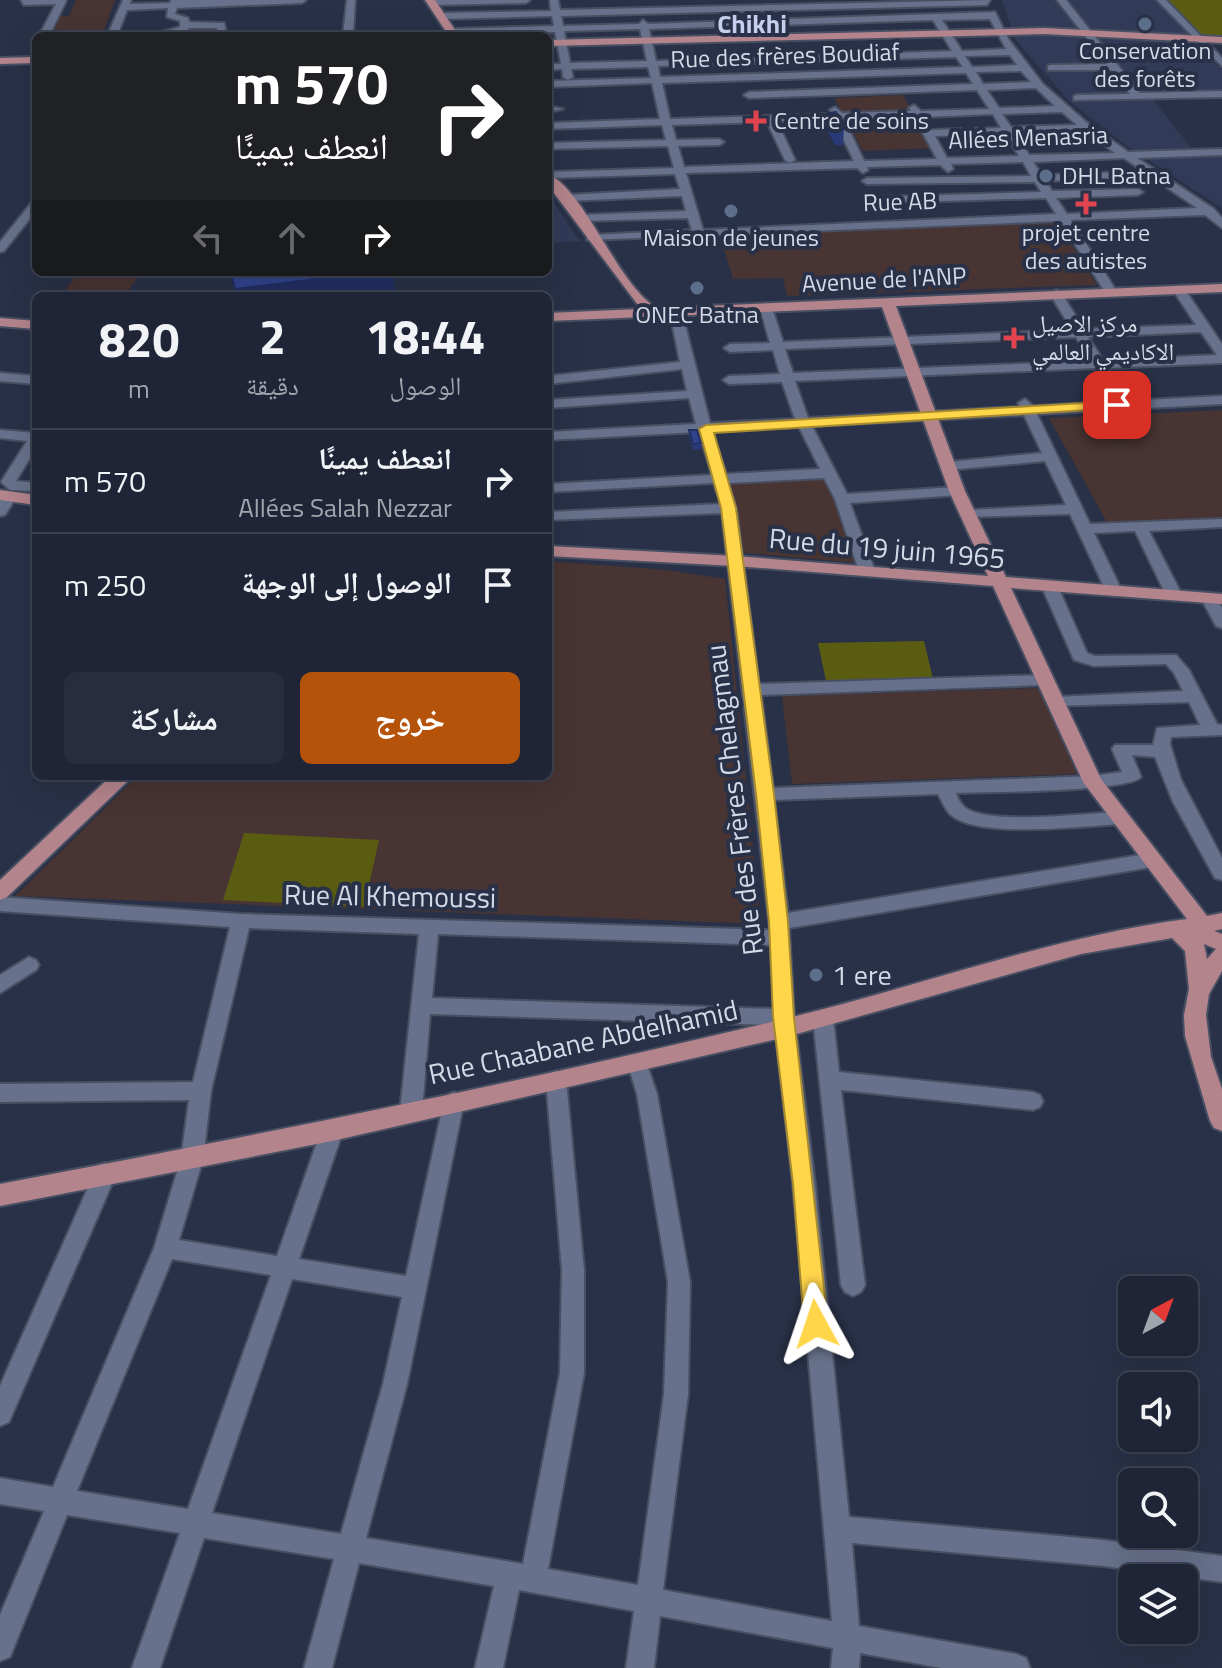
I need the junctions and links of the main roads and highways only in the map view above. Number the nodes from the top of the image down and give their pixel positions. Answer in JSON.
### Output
{"nodes":[{"id":1,"x":431,"y":1,"type":"edge"},
{"id":2,"x":452,"y":32,"type":"edge"},
{"id":3,"x":1222,"y":42,"type":"edge"},
{"id":4,"x":552,"y":46,"type":"edge"},
{"id":5,"x":32,"y":59,"type":"edge"},
{"id":6,"x":0,"y":63,"type":"edge"},
{"id":7,"x":552,"y":176,"type":"edge"},
{"id":8,"x":622,"y":278,"type":"junction"},
{"id":9,"x":1222,"y":288,"type":"edge"},
{"id":10,"x":887,"y":301,"type":"junction"},
{"id":11,"x":659,"y":314,"type":"junction"},
{"id":12,"x":572,"y":316,"type":"junction"},
{"id":13,"x":552,"y":317,"type":"edge"},
{"id":14,"x":0,"y":322,"type":"edge"},
{"id":15,"x":32,"y":325,"type":"edge"},
{"id":16,"x":5,"y":496,"type":"edge"},
{"id":17,"x":32,"y":499,"type":"edge"},
{"id":18,"x":552,"y":551,"type":"edge"},
{"id":19,"x":998,"y":584,"type":"junction"},
{"id":20,"x":1215,"y":599,"type":"edge"},
{"id":21,"x":119,"y":780,"type":"edge"},
{"id":22,"x":0,"y":892,"type":"edge"},
{"id":23,"x":1196,"y":925,"type":"edge"},
{"id":24,"x":1222,"y":943,"type":"edge"},
{"id":25,"x":1222,"y":956,"type":"edge"},
{"id":26,"x":1199,"y":987,"type":"junction"},
{"id":27,"x":1222,"y":1121,"type":"edge"},
{"id":28,"x":0,"y":1195,"type":"edge"}],
"edges":[{"from":1,"to":2,"type":"main road"},
{"from":3,"to":4,"type":"main road"},
{"from":5,"to":6,"type":"main road"},
{"from":7,"to":8,"type":"main road"},
{"from":8,"to":11,"type":"main road"},
{"from":8,"to":12,"type":"main road"},
{"from":9,"to":10,"type":"main road","name":"Avenue de l'ANP"},
{"from":10,"to":11,"type":"main road","name":"Avenue de l'ANP"},
{"from":10,"to":19,"type":"main road"},
{"from":11,"to":12,"type":"main road","name":"Avenue de l'ANP"},
{"from":12,"to":13,"type":"main road","name":"Avenue de l'ANP"},
{"from":14,"to":15,"type":"main road"},
{"from":16,"to":17,"type":"main road"},
{"from":18,"to":19,"type":"main road","name":"Rue du 19 juin 1965"},
{"from":19,"to":20,"type":"main road","name":"Rue du 19 juin 1965"},
{"from":19,"to":23,"type":"main road"},
{"from":21,"to":22,"type":"main road"},
{"from":23,"to":24,"type":"main road"},
{"from":23,"to":26,"type":"main road"},
{"from":23,"to":28,"type":"main road","name":"Rue Chaabane Abdelhamid"},
{"from":25,"to":26,"type":"main road"},
{"from":26,"to":27,"type":"main road"}]}
